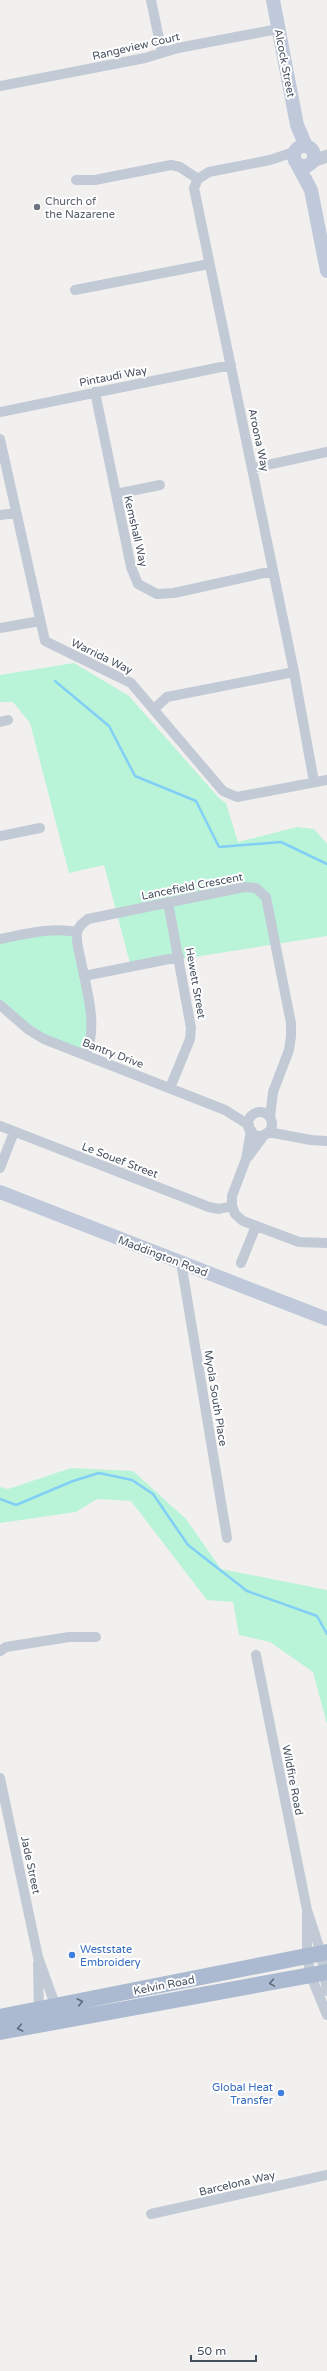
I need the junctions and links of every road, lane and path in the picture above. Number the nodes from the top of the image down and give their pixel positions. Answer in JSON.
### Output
{"nodes":[{"id":1,"x":151,"y":0,"type":"edge"},
{"id":2,"x":273,"y":0,"type":"edge"},
{"id":3,"x":278,"y":29,"type":"junction"},
{"id":4,"x":162,"y":53,"type":"junction"},
{"id":5,"x":0,"y":86,"type":"edge"},
{"id":6,"x":327,"y":152,"type":"edge"},
{"id":7,"x":303,"y":156,"type":"junction"},
{"id":8,"x":327,"y":156,"type":"edge"},
{"id":9,"x":198,"y":179,"type":"junction"},
{"id":10,"x":76,"y":180,"type":"dead end"},
{"id":11,"x":209,"y":264,"type":"junction"},
{"id":12,"x":327,"y":269,"type":"edge"},
{"id":13,"x":75,"y":290,"type":"dead end"},
{"id":14,"x":230,"y":365,"type":"junction"},
{"id":15,"x":95,"y":392,"type":"junction"},
{"id":16,"x":0,"y":412,"type":"edge"},
{"id":17,"x":0,"y":439,"type":"edge"},
{"id":18,"x":327,"y":452,"type":"edge"},
{"id":19,"x":253,"y":468,"type":"junction"},
{"id":20,"x":160,"y":485,"type":"dead end"},
{"id":21,"x":116,"y":494,"type":"junction"},
{"id":22,"x":16,"y":513,"type":"junction"},
{"id":23,"x":0,"y":516,"type":"edge"},
{"id":24,"x":273,"y":571,"type":"junction"},
{"id":25,"x":40,"y":621,"type":"junction"},
{"id":26,"x":0,"y":628,"type":"edge"},
{"id":27,"x":294,"y":672,"type":"junction"},
{"id":28,"x":154,"y":709,"type":"junction"},
{"id":29,"x":327,"y":780,"type":"edge"},
{"id":30,"x":314,"y":782,"type":"junction"},
{"id":31,"x":40,"y":828,"type":"dead end"},
{"id":32,"x":0,"y":836,"type":"edge"},
{"id":33,"x":168,"y":902,"type":"junction"},
{"id":34,"x":77,"y":932,"type":"junction"},
{"id":35,"x":0,"y":939,"type":"edge"},
{"id":36,"x":179,"y":957,"type":"junction"},
{"id":37,"x":84,"y":976,"type":"junction"},
{"id":38,"x":0,"y":1005,"type":"edge"},
{"id":39,"x":86,"y":1055,"type":"junction"},
{"id":40,"x":170,"y":1088,"type":"junction"},
{"id":41,"x":274,"y":1092,"type":"junction"},
{"id":42,"x":225,"y":1110,"type":"junction"},
{"id":43,"x":255,"y":1113,"type":"junction"},
{"id":44,"x":271,"y":1119,"type":"junction"},
{"id":45,"x":0,"y":1126,"type":"edge"},
{"id":46,"x":250,"y":1128,"type":"junction"},
{"id":47,"x":14,"y":1132,"type":"junction"},
{"id":48,"x":267,"y":1133,"type":"junction"},
{"id":49,"x":297,"y":1137,"type":"junction"},
{"id":50,"x":327,"y":1141,"type":"edge"},
{"id":51,"x":246,"y":1159,"type":"junction"},
{"id":52,"x":0,"y":1168,"type":"edge"},
{"id":53,"x":0,"y":1192,"type":"edge"},
{"id":54,"x":232,"y":1206,"type":"junction"},
{"id":55,"x":256,"y":1226,"type":"junction"},
{"id":56,"x":327,"y":1243,"type":"edge"},
{"id":57,"x":181,"y":1262,"type":"junction"},
{"id":58,"x":242,"y":1263,"type":"dead end"},
{"id":59,"x":327,"y":1319,"type":"edge"},
{"id":60,"x":227,"y":1538,"type":"dead end"},
{"id":61,"x":96,"y":1637,"type":"dead end"},
{"id":62,"x":0,"y":1651,"type":"edge"},
{"id":63,"x":256,"y":1655,"type":"dead end"},
{"id":64,"x":0,"y":1778,"type":"edge"},
{"id":65,"x":307,"y":1910,"type":"junction"},
{"id":66,"x":319,"y":1954,"type":"edge"},
{"id":67,"x":38,"y":1957,"type":"junction"},
{"id":68,"x":321,"y":1974,"type":"edge"},
{"id":69,"x":327,"y":1991,"type":"edge"},
{"id":70,"x":327,"y":1996,"type":"edge"},
{"id":71,"x":326,"y":2011,"type":"edge"},
{"id":72,"x":57,"y":2013,"type":"junction"},
{"id":73,"x":0,"y":2017,"type":"edge"},
{"id":74,"x":40,"y":2017,"type":"junction"},
{"id":75,"x":0,"y":2032,"type":"edge"},
{"id":76,"x":327,"y":2175,"type":"edge"},
{"id":77,"x":151,"y":2214,"type":"dead end"}],
"edges":[{"from":1,"to":4,"type":"street"},
{"from":2,"to":3,"type":"main road","name":"Alcock Street"},
{"from":3,"to":4,"type":"street","name":"Rangeview Court"},
{"from":3,"to":7,"type":"main road","name":"Alcock Street"},
{"from":4,"to":5,"type":"street","name":"Rangeview Court"},
{"from":6,"to":7,"type":"street"},
{"from":7,"to":8,"type":"street"},
{"from":7,"to":9,"type":"street"},
{"from":7,"to":12,"type":"main road","name":"Alcock Street"},
{"from":9,"to":10,"type":"street"},
{"from":9,"to":11,"type":"street","name":"Aroona Way"},
{"from":11,"to":13,"type":"street"},
{"from":11,"to":14,"type":"street","name":"Aroona Way"},
{"from":14,"to":15,"type":"street","name":"Pintaudi Way"},
{"from":14,"to":19,"type":"street","name":"Aroona Way"},
{"from":15,"to":16,"type":"street","name":"Pintaudi Way"},
{"from":15,"to":21,"type":"street","name":"Kemshall Way"},
{"from":17,"to":22,"type":"street","name":"Warrida Way"},
{"from":18,"to":19,"type":"street"},
{"from":19,"to":24,"type":"street","name":"Aroona Way"},
{"from":20,"to":21,"type":"street"},
{"from":21,"to":24,"type":"street","name":"Kemshall Way"},
{"from":22,"to":23,"type":"street"},
{"from":22,"to":25,"type":"street","name":"Warrida Way"},
{"from":24,"to":27,"type":"street","name":"Aroona Way"},
{"from":25,"to":26,"type":"street"},
{"from":25,"to":28,"type":"street","name":"Warrida Way"},
{"from":27,"to":28,"type":"street"},
{"from":27,"to":30,"type":"street","name":"Aroona Way"},
{"from":28,"to":30,"type":"street","name":"Warrida Way"},
{"from":29,"to":30,"type":"street","name":"Warrida Way"},
{"from":31,"to":32,"type":"street"},
{"from":33,"to":34,"type":"street","name":"Lancefield Crescent"},
{"from":33,"to":36,"type":"street","name":"Hewett Street"},
{"from":33,"to":41,"type":"street","name":"Lancefield Crescent"},
{"from":34,"to":35,"type":"street"},
{"from":34,"to":37,"type":"street"},
{"from":36,"to":37,"type":"street"},
{"from":36,"to":40,"type":"street","name":"Hewett Street"},
{"from":37,"to":39,"type":"street"},
{"from":38,"to":39,"type":"street","name":"Bantry Drive"},
{"from":39,"to":40,"type":"street","name":"Bantry Drive"},
{"from":40,"to":42,"type":"street","name":"Bantry Drive"},
{"from":41,"to":43,"type":"street","name":"Lancefield Crescent"},
{"from":41,"to":44,"type":"street","name":"Lancefield Crescent"},
{"from":42,"to":43,"type":"street","name":"Bantry Drive"},
{"from":42,"to":46,"type":"street","name":"Bantry Drive"},
{"from":43,"to":44,"type":"street"},
{"from":43,"to":46,"type":"street"},
{"from":44,"to":48,"type":"street"},
{"from":44,"to":49,"type":"street"},
{"from":45,"to":47,"type":"street","name":"Le Souef Street"},
{"from":46,"to":48,"type":"street"},
{"from":46,"to":51,"type":"street"},
{"from":47,"to":52,"type":"street"},
{"from":47,"to":54,"type":"street","name":"Le Souef Street"},
{"from":48,"to":49,"type":"street"},
{"from":48,"to":51,"type":"street"},
{"from":49,"to":50,"type":"street"},
{"from":51,"to":54,"type":"street"},
{"from":53,"to":57,"type":"main road","name":"Maddington Road"},
{"from":54,"to":55,"type":"street"},
{"from":55,"to":56,"type":"street"},
{"from":55,"to":58,"type":"street"},
{"from":57,"to":59,"type":"main road","name":"Maddington Road"},
{"from":57,"to":60,"type":"street","name":"Myola South Place"},
{"from":61,"to":62,"type":"street"},
{"from":63,"to":65,"type":"street","name":"Wildfire Road"},
{"from":64,"to":67,"type":"street","name":"Jade Street"},
{"from":65,"to":66,"type":"street","name":"Wildfire Road"},
{"from":65,"to":66,"type":"street","name":"Wildfire Road"},
{"from":66,"to":68,"type":"street","name":"Wildfire Road"},
{"from":66,"to":68,"type":"street","name":"Wildfire Road"},
{"from":72,"to":66,"type":"main road","name":"Kelvin Road","one_way":true},
{"from":67,"to":72,"type":"street","name":"Jade Street"},
{"from":67,"to":74,"type":"street","name":"Jade Street"},
{"from":68,"to":69,"type":"street","name":"Wildfire Road"},
{"from":68,"to":71,"type":"street","name":"Wildfire Road"},
{"from":68,"to":72,"type":"main road","name":"Kelvin Road","one_way":true},
{"from":70,"to":71,"type":"street","name":"Wildfire Road"},
{"from":72,"to":74,"type":"main road","name":"Kelvin Road"},
{"from":73,"to":74,"type":"main road","name":"Kelvin Road"},
{"from":74,"to":75,"type":"main road","name":"Kelvin Road","one_way":true},
{"from":76,"to":77,"type":"street","name":"Barcelona Way"}]}
